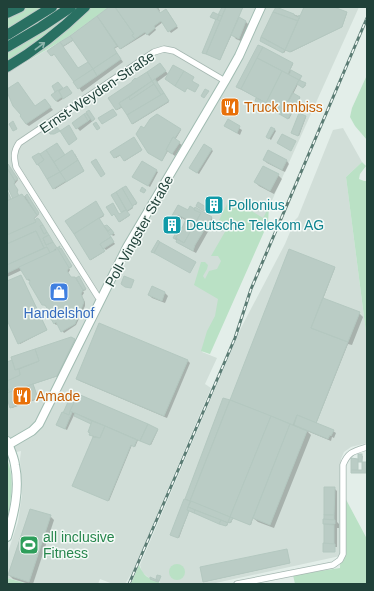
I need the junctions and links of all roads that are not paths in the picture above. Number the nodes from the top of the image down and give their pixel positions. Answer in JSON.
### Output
{"nodes":[{"id":1,"x":20,"y":7,"type":"edge"},
{"id":2,"x":52,"y":7,"type":"edge"},
{"id":3,"x":71,"y":7,"type":"edge"},
{"id":4,"x":85,"y":7,"type":"edge"},
{"id":5,"x":261,"y":7,"type":"edge"},
{"id":6,"x":7,"y":12,"type":"edge"},
{"id":7,"x":7,"y":35,"type":"edge"},
{"id":8,"x":7,"y":47,"type":"edge"},
{"id":9,"x":7,"y":67,"type":"edge"},
{"id":10,"x":225,"y":81,"type":"junction"},
{"id":11,"x":8,"y":150,"type":"edge"},
{"id":12,"x":14,"y":150,"type":"junction"},
{"id":13,"x":102,"y":298,"type":"junction"},
{"id":14,"x":8,"y":443,"type":"edge"},
{"id":15,"x":367,"y":447,"type":"edge"},
{"id":16,"x":7,"y":537,"type":"edge"},
{"id":17,"x":237,"y":584,"type":"edge"}],
"edges":[{"from":1,"to":6,"type":"highway"},
{"from":2,"to":7,"type":"highway"},
{"from":3,"to":8,"type":"highway"},
{"from":9,"to":4,"type":"highway","one_way":true},
{"from":5,"to":10,"type":"street","name":"Poll-Vingster Straße"},
{"from":10,"to":12,"type":"street","name":"Ernst-Weyden-Straße"},
{"from":10,"to":13,"type":"street","name":"Poll-Vingster Straße"},
{"from":11,"to":12,"type":"street"},
{"from":12,"to":13,"type":"street"},
{"from":13,"to":14,"type":"street","name":"Poll-Vingster Straße"},
{"from":14,"to":16,"type":"street"},
{"from":15,"to":17,"type":"street"}]}
